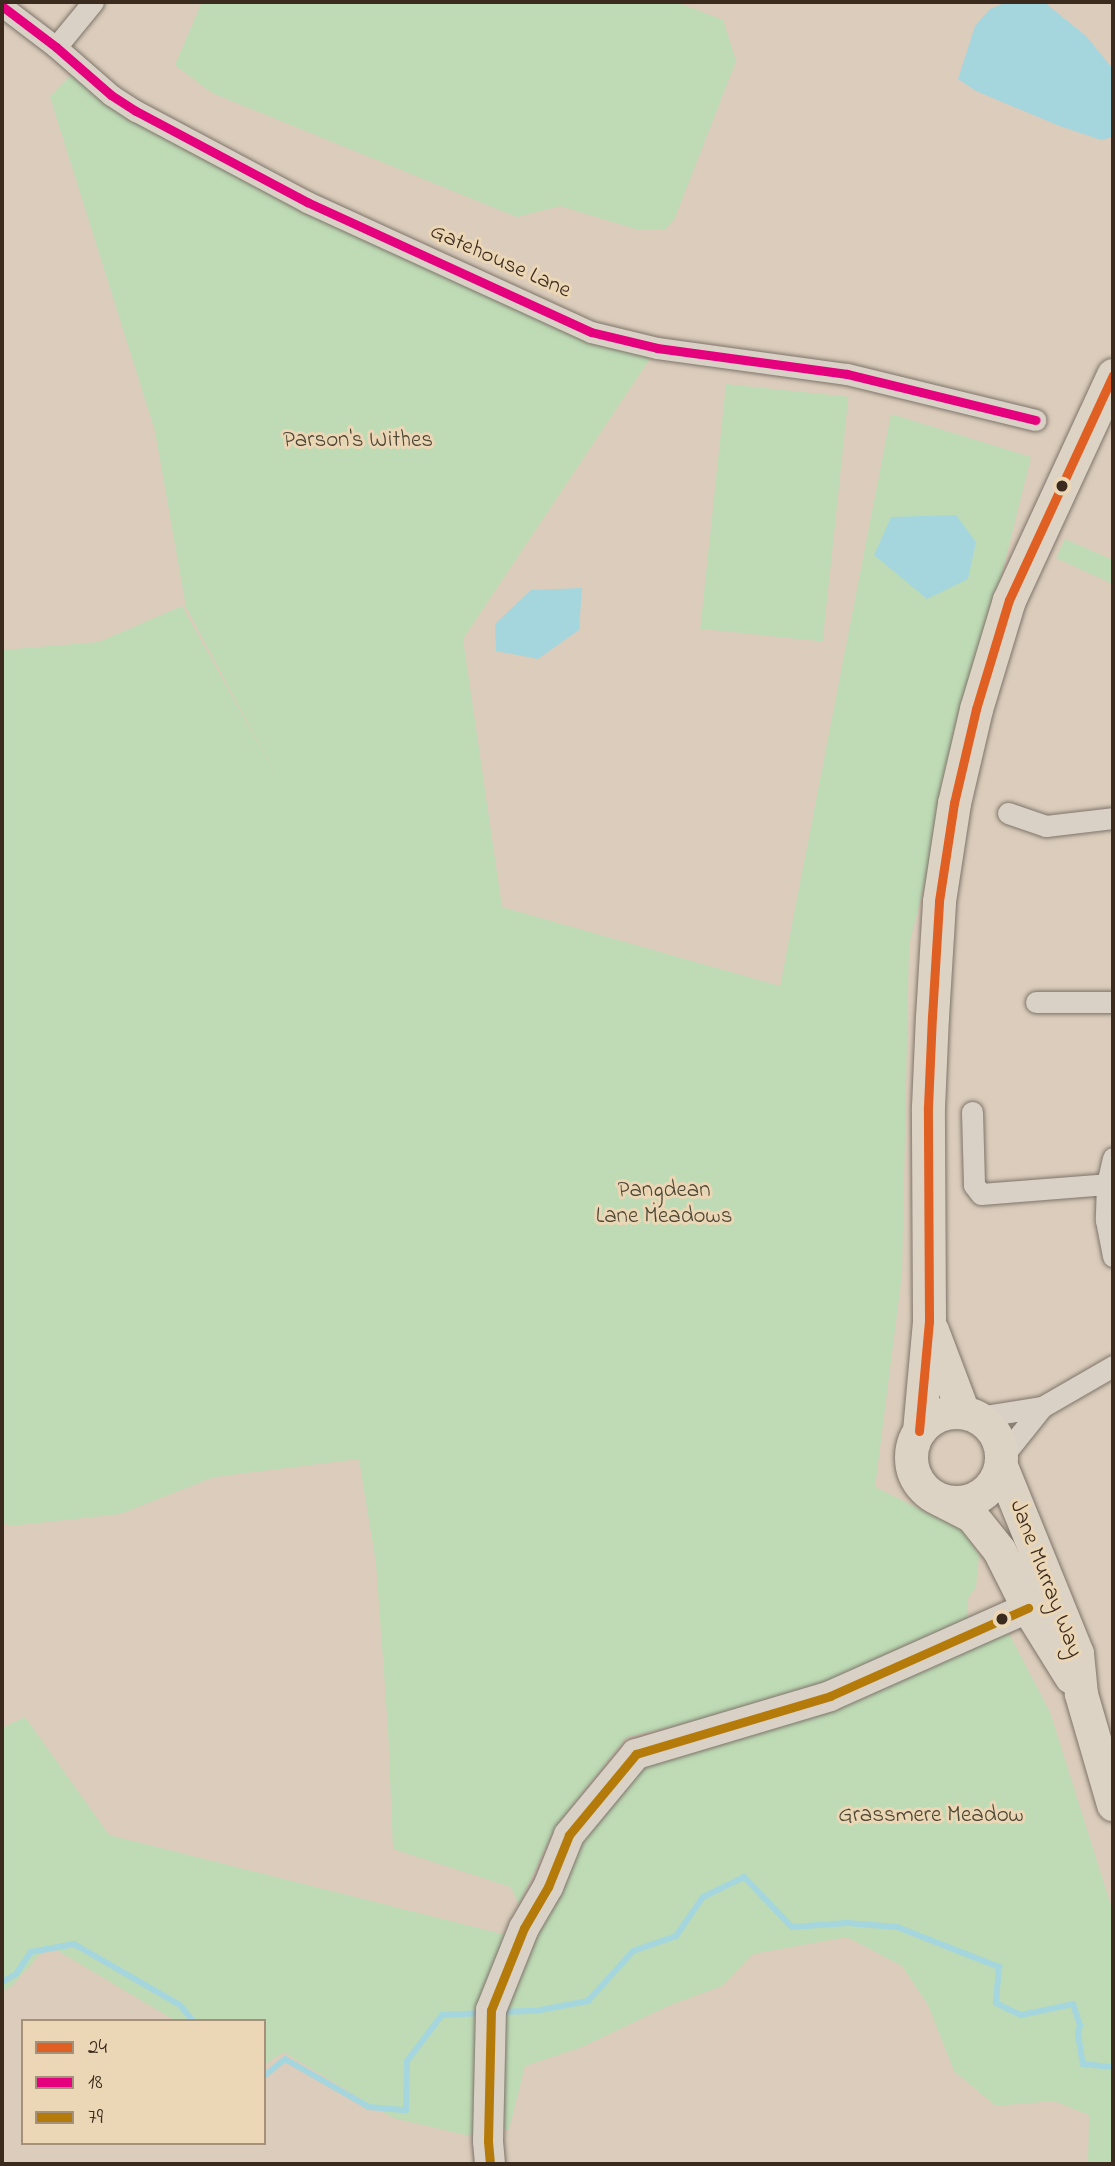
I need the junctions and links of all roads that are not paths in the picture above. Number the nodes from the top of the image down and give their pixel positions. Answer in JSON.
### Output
{"nodes":[{"id":1,"x":93,"y":2,"type":"edge"},
{"id":2,"x":2,"y":6,"type":"edge"},
{"id":3,"x":56,"y":47,"type":"junction"},
{"id":4,"x":1113,"y":375,"type":"edge"},
{"id":5,"x":1035,"y":420,"type":"dead end"},
{"id":6,"x":1008,"y":813,"type":"dead end"},
{"id":7,"x":1113,"y":818,"type":"edge"},
{"id":8,"x":1036,"y":1002,"type":"dead end"},
{"id":9,"x":1113,"y":1002,"type":"edge"},
{"id":10,"x":972,"y":1112,"type":"dead end"},
{"id":11,"x":1113,"y":1158,"type":"edge"},
{"id":12,"x":1107,"y":1184,"type":"junction"},
{"id":13,"x":1113,"y":1256,"type":"edge"},
{"id":14,"x":929,"y":1321,"type":"junction"},
{"id":15,"x":1113,"y":1366,"type":"edge"},
{"id":16,"x":1042,"y":1406,"type":"junction"},
{"id":17,"x":971,"y":1415,"type":"junction"},
{"id":18,"x":919,"y":1431,"type":"junction"},
{"id":19,"x":1001,"y":1462,"type":"junction"},
{"id":20,"x":941,"y":1500,"type":"junction"},
{"id":21,"x":1028,"y":1608,"type":"junction"},
{"id":22,"x":1081,"y":1694,"type":"junction"},
{"id":23,"x":1113,"y":1804,"type":"edge"},
{"id":24,"x":490,"y":2164,"type":"edge"}],
"edges":[{"from":1,"to":3,"type":"street"},
{"from":2,"to":3,"type":"street","name":"Gatehouse Lane"},
{"from":3,"to":5,"type":"street","name":"Gatehouse Lane"},
{"from":4,"to":14,"type":"main road"},
{"from":6,"to":7,"type":"street"},
{"from":8,"to":9,"type":"street"},
{"from":10,"to":12,"type":"street"},
{"from":11,"to":12,"type":"street"},
{"from":12,"to":13,"type":"street"},
{"from":14,"to":17,"type":"main road"},
{"from":14,"to":18,"type":"main road"},
{"from":15,"to":16,"type":"street"},
{"from":16,"to":17,"type":"street"},
{"from":16,"to":19,"type":"street"},
{"from":17,"to":18,"type":"main road"},
{"from":17,"to":19,"type":"main road"},
{"from":18,"to":20,"type":"main road"},
{"from":19,"to":20,"type":"main road"},
{"from":19,"to":22,"type":"main road","name":"Jane Murray Way"},
{"from":20,"to":21,"type":"main road","name":"Jane Murray Way"},
{"from":21,"to":22,"type":"main road","name":"Jane Murray Way"},
{"from":21,"to":24,"type":"street"},
{"from":22,"to":23,"type":"main road","name":"Jane Murray Way"}]}
